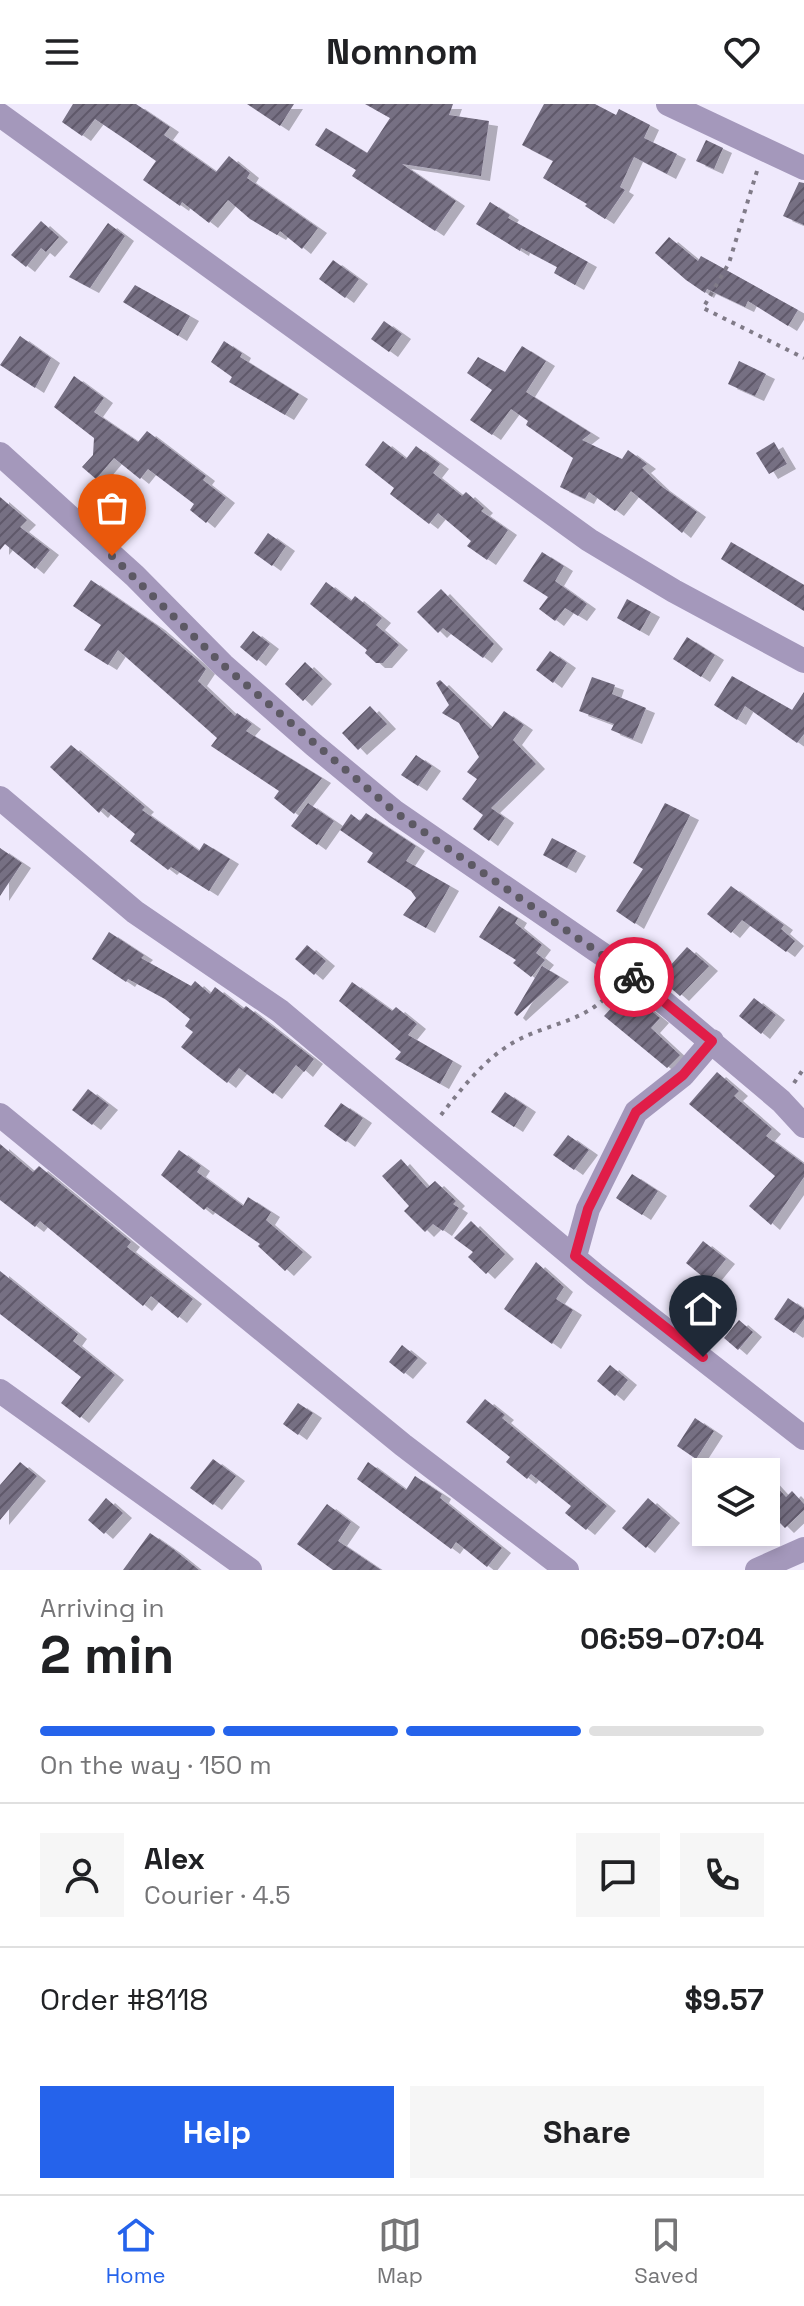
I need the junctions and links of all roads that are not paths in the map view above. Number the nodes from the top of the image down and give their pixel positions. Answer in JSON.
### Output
{"nodes":[{"id":1,"x":668,"y":104,"type":"edge"},
{"id":2,"x":0,"y":115,"type":"edge"},
{"id":3,"x":804,"y":168,"type":"edge"},
{"id":4,"x":0,"y":454,"type":"edge"},
{"id":5,"x":804,"y":661,"type":"edge"},
{"id":6,"x":0,"y":798,"type":"edge"},
{"id":7,"x":712,"y":1041,"type":"junction"},
{"id":8,"x":0,"y":1115,"type":"edge"},
{"id":9,"x":804,"y":1126,"type":"edge"},
{"id":10,"x":575,"y":1256,"type":"junction"},
{"id":11,"x":0,"y":1391,"type":"edge"},
{"id":12,"x":804,"y":1438,"type":"edge"},
{"id":13,"x":804,"y":1549,"type":"edge"},
{"id":14,"x":250,"y":1570,"type":"edge"},
{"id":15,"x":567,"y":1570,"type":"edge"},
{"id":16,"x":757,"y":1570,"type":"edge"}],
"edges":[{"from":1,"to":3,"type":"street"},
{"from":2,"to":5,"type":"street"},
{"from":4,"to":7,"type":"street"},
{"from":6,"to":10,"type":"street"},
{"from":7,"to":9,"type":"street"},
{"from":7,"to":10,"type":"street"},
{"from":8,"to":15,"type":"street"},
{"from":10,"to":12,"type":"street"},
{"from":11,"to":14,"type":"street"},
{"from":13,"to":16,"type":"street"}]}
